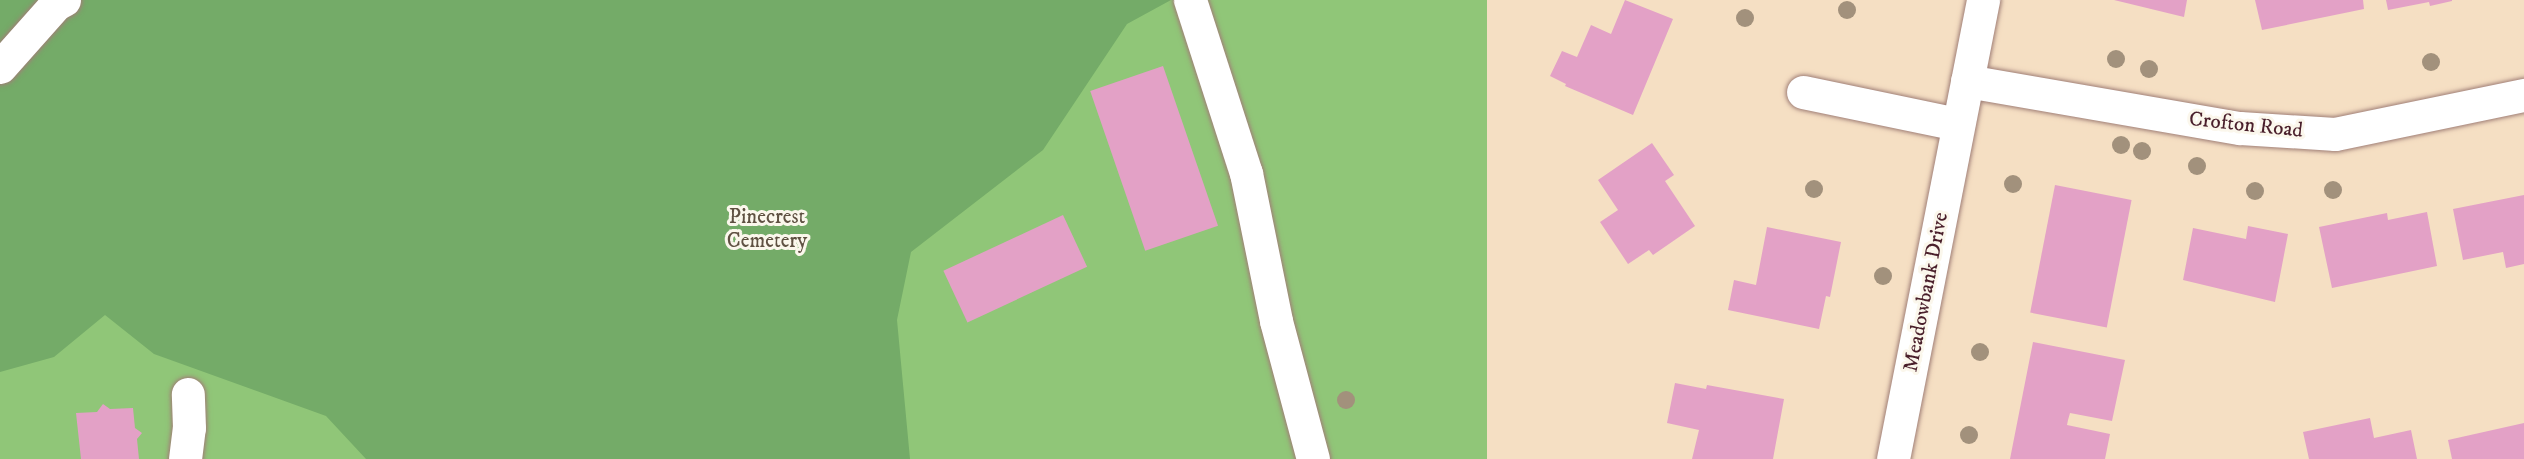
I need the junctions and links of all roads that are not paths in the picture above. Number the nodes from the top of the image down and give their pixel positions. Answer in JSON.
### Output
{"nodes":[{"id":1,"x":64,"y":0,"type":"edge"},
{"id":2,"x":1190,"y":0,"type":"edge"},
{"id":3,"x":1983,"y":0,"type":"edge"},
{"id":4,"x":0,"y":67,"type":"edge"},
{"id":5,"x":1967,"y":81,"type":"junction"},
{"id":6,"x":1803,"y":92,"type":"dead end"},
{"id":7,"x":2524,"y":94,"type":"edge"},
{"id":8,"x":1958,"y":124,"type":"junction"},
{"id":9,"x":188,"y":394,"type":"dead end"},
{"id":10,"x":185,"y":459,"type":"edge"},
{"id":11,"x":1313,"y":459,"type":"edge"},
{"id":12,"x":1893,"y":459,"type":"edge"}],
"edges":[{"from":1,"to":4,"type":"street"},
{"from":2,"to":11,"type":"street"},
{"from":3,"to":5,"type":"street","name":"Meadowbank Drive"},
{"from":5,"to":7,"type":"street","name":"Crofton Road"},
{"from":5,"to":8,"type":"street","name":"Meadowbank Drive"},
{"from":6,"to":8,"type":"street"},
{"from":8,"to":12,"type":"street","name":"Meadowbank Drive"},
{"from":9,"to":10,"type":"street"}]}
